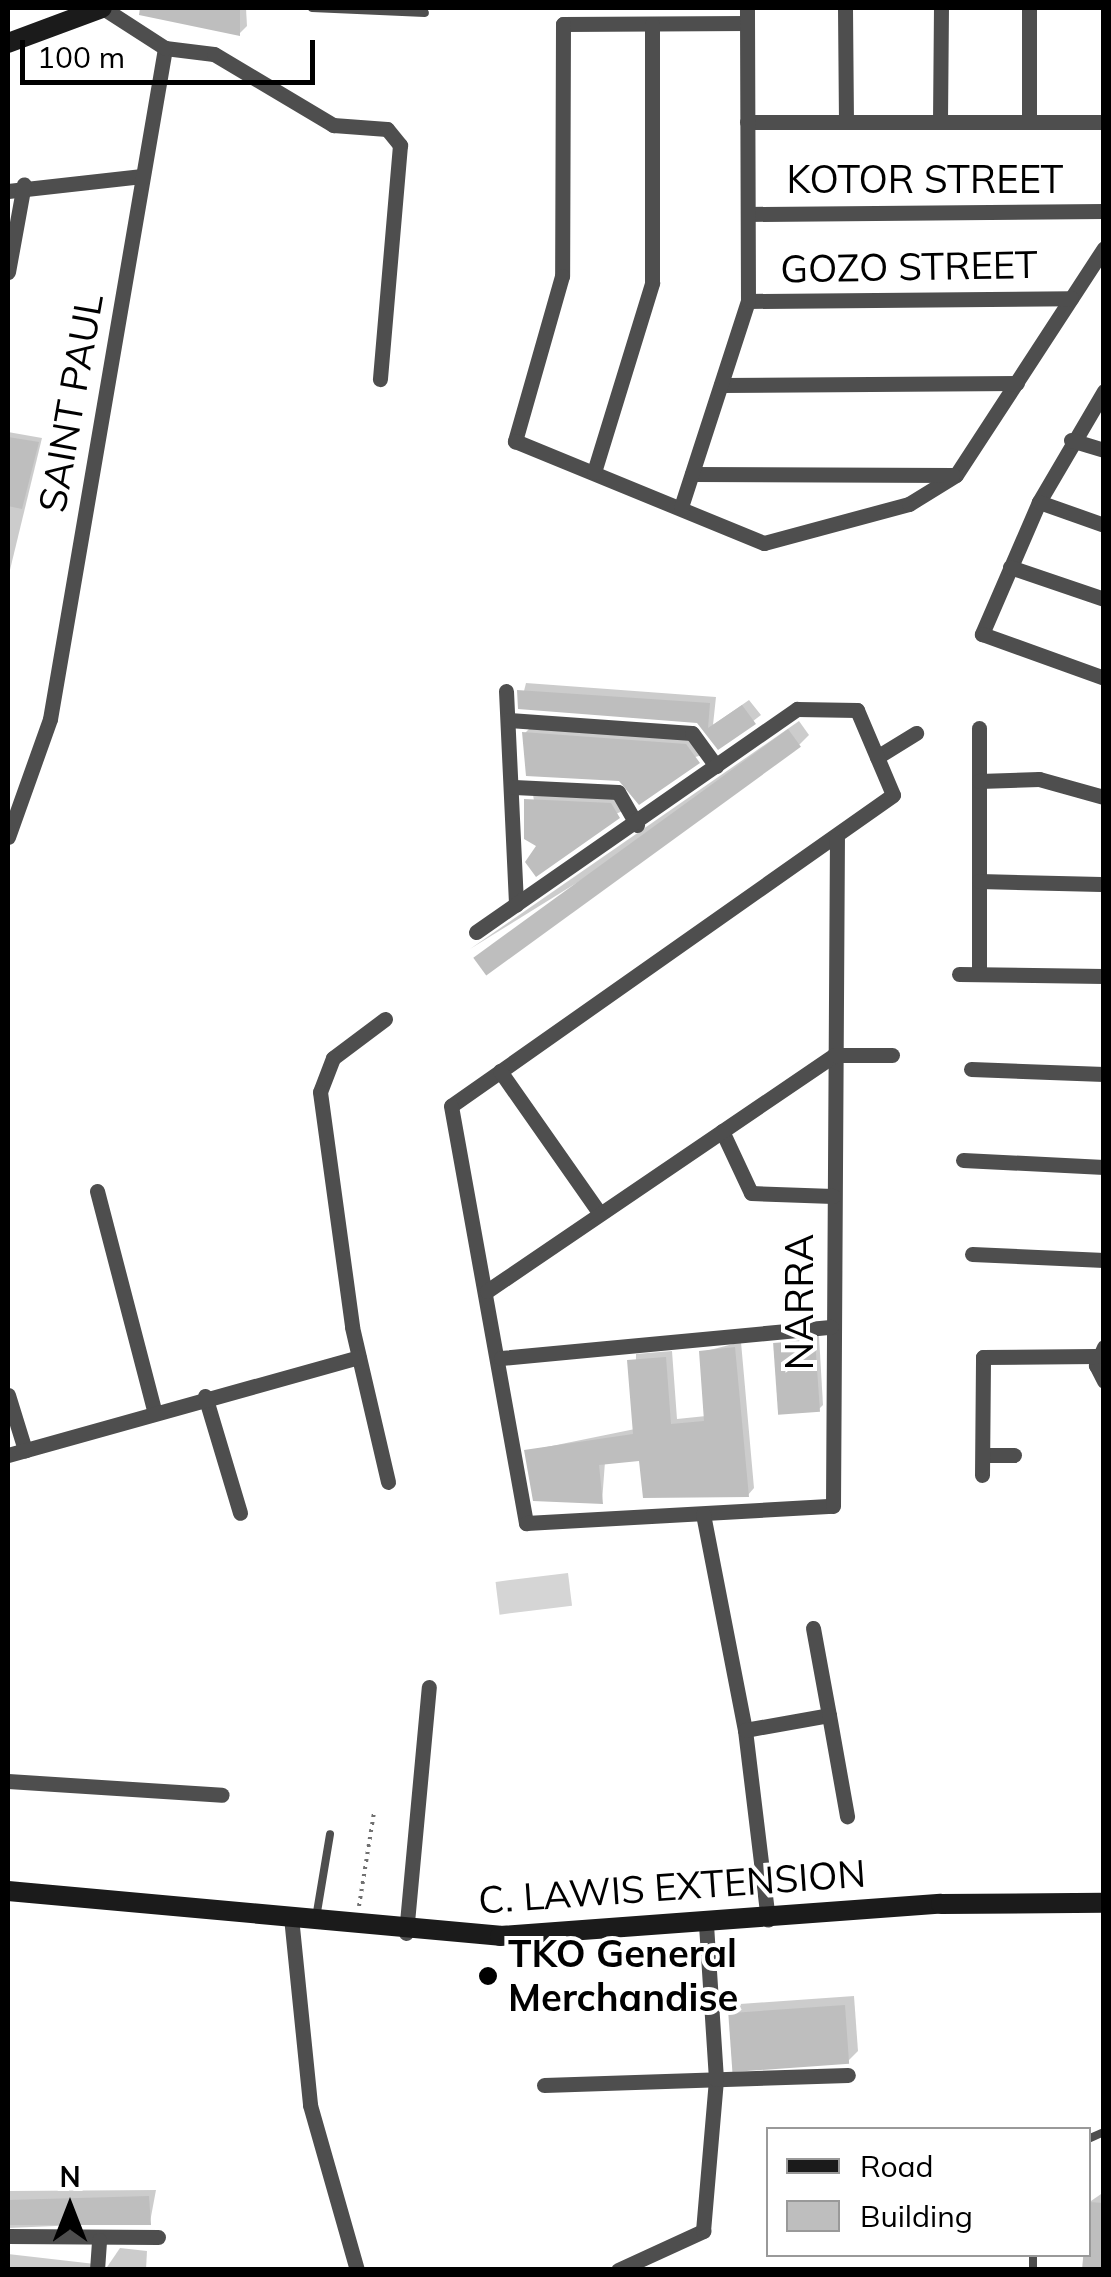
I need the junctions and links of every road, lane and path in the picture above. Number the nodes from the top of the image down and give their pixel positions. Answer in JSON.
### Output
{"nodes":[{"id":1,"x":103,"y":8,"type":"edge"},
{"id":2,"x":312,"y":8,"type":"edge"},
{"id":3,"x":845,"y":8,"type":"edge"},
{"id":4,"x":941,"y":8,"type":"edge"},
{"id":5,"x":1029,"y":8,"type":"edge"},
{"id":6,"x":426,"y":13,"type":"dead end"},
{"id":7,"x":747,"y":16,"type":"edge"},
{"id":8,"x":652,"y":24,"type":"junction"},
{"id":9,"x":8,"y":42,"type":"edge"},
{"id":10,"x":165,"y":48,"type":"junction"},
{"id":11,"x":747,"y":122,"type":"junction"},
{"id":12,"x":846,"y":122,"type":"junction"},
{"id":13,"x":940,"y":122,"type":"junction"},
{"id":14,"x":1029,"y":122,"type":"junction"},
{"id":15,"x":1104,"y":122,"type":"edge"},
{"id":16,"x":142,"y":176,"type":"junction"},
{"id":17,"x":24,"y":184,"type":"junction"},
{"id":18,"x":8,"y":191,"type":"edge"},
{"id":19,"x":1104,"y":211,"type":"edge"},
{"id":20,"x":748,"y":214,"type":"junction"},
{"id":21,"x":1104,"y":248,"type":"edge"},
{"id":22,"x":8,"y":272,"type":"edge"},
{"id":23,"x":1071,"y":298,"type":"junction"},
{"id":24,"x":748,"y":301,"type":"junction"},
{"id":25,"x":380,"y":379,"type":"dead end"},
{"id":26,"x":1017,"y":383,"type":"junction"},
{"id":27,"x":721,"y":385,"type":"junction"},
{"id":28,"x":1104,"y":391,"type":"edge"},
{"id":29,"x":1072,"y":440,"type":"junction"},
{"id":30,"x":1104,"y":450,"type":"edge"},
{"id":31,"x":594,"y":472,"type":"junction"},
{"id":32,"x":692,"y":474,"type":"junction"},
{"id":33,"x":956,"y":475,"type":"junction"},
{"id":34,"x":1039,"y":502,"type":"junction"},
{"id":35,"x":681,"y":508,"type":"junction"},
{"id":36,"x":1104,"y":526,"type":"edge"},
{"id":37,"x":1010,"y":566,"type":"junction"},
{"id":38,"x":1104,"y":599,"type":"edge"},
{"id":39,"x":1104,"y":678,"type":"edge"},
{"id":40,"x":506,"y":691,"type":"dead end"},
{"id":41,"x":510,"y":720,"type":"junction"},
{"id":42,"x":979,"y":728,"type":"dead end"},
{"id":43,"x":916,"y":733,"type":"dead end"},
{"id":44,"x":877,"y":757,"type":"junction"},
{"id":45,"x":716,"y":766,"type":"junction"},
{"id":46,"x":979,"y":781,"type":"junction"},
{"id":47,"x":514,"y":787,"type":"junction"},
{"id":48,"x":1104,"y":797,"type":"edge"},
{"id":49,"x":15,"y":802,"type":"edge"},
{"id":50,"x":637,"y":824,"type":"junction"},
{"id":51,"x":8,"y":837,"type":"edge"},
{"id":52,"x":837,"y":837,"type":"junction"},
{"id":53,"x":979,"y":882,"type":"junction"},
{"id":54,"x":1101,"y":884,"type":"dead end"},
{"id":55,"x":516,"y":905,"type":"junction"},
{"id":56,"x":476,"y":932,"type":"dead end"},
{"id":57,"x":959,"y":974,"type":"dead end"},
{"id":58,"x":980,"y":974,"type":"junction"},
{"id":59,"x":1104,"y":976,"type":"edge"},
{"id":60,"x":385,"y":1019,"type":"dead end"},
{"id":61,"x":834,"y":1055,"type":"junction"},
{"id":62,"x":892,"y":1055,"type":"dead end"},
{"id":63,"x":970,"y":1068,"type":"dead end"},
{"id":64,"x":500,"y":1072,"type":"junction"},
{"id":65,"x":1104,"y":1074,"type":"edge"},
{"id":66,"x":722,"y":1131,"type":"junction"},
{"id":67,"x":963,"y":1160,"type":"dead end"},
{"id":68,"x":1104,"y":1168,"type":"edge"},
{"id":69,"x":97,"y":1191,"type":"dead end"},
{"id":70,"x":832,"y":1196,"type":"junction"},
{"id":71,"x":600,"y":1214,"type":"junction"},
{"id":72,"x":972,"y":1254,"type":"dead end"},
{"id":73,"x":1104,"y":1260,"type":"edge"},
{"id":74,"x":488,"y":1290,"type":"junction"},
{"id":75,"x":831,"y":1327,"type":"junction"},
{"id":76,"x":1100,"y":1352,"type":"edge"},
{"id":77,"x":359,"y":1356,"type":"junction"},
{"id":78,"x":500,"y":1358,"type":"junction"},
{"id":79,"x":1104,"y":1382,"type":"edge"},
{"id":80,"x":8,"y":1395,"type":"edge"},
{"id":81,"x":205,"y":1396,"type":"junction"},
{"id":82,"x":154,"y":1410,"type":"junction"},
{"id":83,"x":25,"y":1450,"type":"junction"},
{"id":84,"x":983,"y":1454,"type":"junction"},
{"id":85,"x":8,"y":1455,"type":"edge"},
{"id":86,"x":1014,"y":1455,"type":"dead end"},
{"id":87,"x":982,"y":1475,"type":"dead end"},
{"id":88,"x":388,"y":1482,"type":"dead end"},
{"id":89,"x":240,"y":1513,"type":"dead end"},
{"id":90,"x":703,"y":1514,"type":"junction"},
{"id":91,"x":814,"y":1628,"type":"dead end"},
{"id":92,"x":429,"y":1688,"type":"dead end"},
{"id":93,"x":829,"y":1715,"type":"junction"},
{"id":94,"x":746,"y":1730,"type":"junction"},
{"id":95,"x":8,"y":1781,"type":"edge"},
{"id":96,"x":222,"y":1795,"type":"dead end"},
{"id":97,"x":374,"y":1812,"type":"dead end"},
{"id":98,"x":846,"y":1816,"type":"dead end"},
{"id":99,"x":330,"y":1834,"type":"dead end"},
{"id":100,"x":8,"y":1891,"type":"edge"},
{"id":101,"x":1104,"y":1903,"type":"edge"},
{"id":102,"x":359,"y":1908,"type":"dead end"},
{"id":103,"x":291,"y":1917,"type":"junction"},
{"id":104,"x":768,"y":1920,"type":"junction"},
{"id":105,"x":316,"y":1921,"type":"junction"},
{"id":106,"x":706,"y":1926,"type":"junction"},
{"id":107,"x":406,"y":1933,"type":"junction"},
{"id":108,"x":848,"y":2075,"type":"dead end"},
{"id":109,"x":716,"y":2079,"type":"junction"},
{"id":110,"x":544,"y":2085,"type":"dead end"},
{"id":111,"x":8,"y":2236,"type":"edge"},
{"id":112,"x":158,"y":2237,"type":"dead end"},
{"id":113,"x":98,"y":2240,"type":"junction"},
{"id":114,"x":96,"y":2270,"type":"edge"},
{"id":115,"x":357,"y":2270,"type":"edge"},
{"id":116,"x":618,"y":2270,"type":"edge"}],
"edges":[{"from":1,"to":9,"type":"street"},
{"from":1,"to":10,"type":"street"},
{"from":2,"to":6,"type":"lane"},
{"from":3,"to":12,"type":"street"},
{"from":4,"to":13,"type":"street"},
{"from":5,"to":14,"type":"street"},
{"from":7,"to":8,"type":"street"},
{"from":7,"to":11,"type":"street"},
{"from":8,"to":31,"type":"street"},
{"from":8,"to":31,"type":"street"},
{"from":10,"to":16,"type":"street","name":"SAINT PAUL"},
{"from":10,"to":25,"type":"street"},
{"from":11,"to":12,"type":"street"},
{"from":11,"to":20,"type":"street"},
{"from":12,"to":13,"type":"street"},
{"from":13,"to":14,"type":"street"},
{"from":14,"to":15,"type":"street"},
{"from":16,"to":17,"type":"street"},
{"from":16,"to":49,"type":"street","name":"SAINT PAUL"},
{"from":17,"to":18,"type":"street"},
{"from":17,"to":22,"type":"street"},
{"from":19,"to":20,"type":"street","name":"KOTOR STREET"},
{"from":20,"to":24,"type":"street"},
{"from":21,"to":23,"type":"street"},
{"from":23,"to":24,"type":"street","name":"GOZO STREET"},
{"from":23,"to":26,"type":"street"},
{"from":24,"to":27,"type":"street"},
{"from":26,"to":27,"type":"street"},
{"from":26,"to":33,"type":"street"},
{"from":27,"to":32,"type":"street"},
{"from":28,"to":29,"type":"street"},
{"from":29,"to":30,"type":"street"},
{"from":29,"to":34,"type":"street"},
{"from":31,"to":35,"type":"street"},
{"from":32,"to":33,"type":"street"},
{"from":32,"to":35,"type":"street"},
{"from":33,"to":35,"type":"street"},
{"from":34,"to":36,"type":"street"},
{"from":34,"to":37,"type":"street"},
{"from":37,"to":38,"type":"street"},
{"from":37,"to":39,"type":"street"},
{"from":40,"to":41,"type":"street"},
{"from":41,"to":45,"type":"street"},
{"from":41,"to":47,"type":"street"},
{"from":42,"to":46,"type":"street"},
{"from":43,"to":44,"type":"street"},
{"from":44,"to":45,"type":"street"},
{"from":44,"to":52,"type":"street"},
{"from":45,"to":50,"type":"street"},
{"from":46,"to":48,"type":"street"},
{"from":46,"to":53,"type":"street"},
{"from":47,"to":50,"type":"street"},
{"from":47,"to":55,"type":"street"},
{"from":49,"to":51,"type":"street","name":"SAINT PAUL"},
{"from":50,"to":55,"type":"street"},
{"from":52,"to":61,"type":"street","name":"NARRA"},
{"from":52,"to":64,"type":"street","name":"NARRA"},
{"from":53,"to":54,"type":"street"},
{"from":53,"to":58,"type":"street"},
{"from":55,"to":56,"type":"street"},
{"from":57,"to":58,"type":"street"},
{"from":58,"to":59,"type":"street"},
{"from":60,"to":77,"type":"street"},
{"from":61,"to":62,"type":"street"},
{"from":61,"to":66,"type":"street"},
{"from":61,"to":70,"type":"street","name":"NARRA"},
{"from":63,"to":65,"type":"street"},
{"from":64,"to":71,"type":"street"},
{"from":64,"to":74,"type":"street","name":"NARRA"},
{"from":66,"to":70,"type":"street"},
{"from":66,"to":71,"type":"street"},
{"from":67,"to":68,"type":"street"},
{"from":69,"to":82,"type":"street"},
{"from":70,"to":75,"type":"street","name":"NARRA"},
{"from":71,"to":74,"type":"street"},
{"from":72,"to":73,"type":"street"},
{"from":74,"to":78,"type":"street","name":"NARRA"},
{"from":75,"to":78,"type":"street"},
{"from":75,"to":90,"type":"street","name":"NARRA"},
{"from":76,"to":79,"type":"street"},
{"from":76,"to":84,"type":"street"},
{"from":77,"to":81,"type":"street"},
{"from":77,"to":88,"type":"street"},
{"from":78,"to":90,"type":"street","name":"NARRA"},
{"from":80,"to":83,"type":"street"},
{"from":81,"to":82,"type":"street"},
{"from":81,"to":89,"type":"street"},
{"from":82,"to":83,"type":"street"},
{"from":83,"to":85,"type":"street"},
{"from":84,"to":86,"type":"street"},
{"from":84,"to":87,"type":"street"},
{"from":90,"to":94,"type":"street"},
{"from":91,"to":93,"type":"street"},
{"from":92,"to":107,"type":"street"},
{"from":93,"to":94,"type":"street"},
{"from":93,"to":98,"type":"street"},
{"from":94,"to":104,"type":"street"},
{"from":95,"to":96,"type":"street"},
{"from":97,"to":102,"type":"path"},
{"from":99,"to":105,"type":"lane"},
{"from":100,"to":103,"type":"street","name":"C. LAWIS EXTENSION"},
{"from":101,"to":104,"type":"street","name":"C. LAWIS EXTENSION"},
{"from":103,"to":105,"type":"street","name":"C. LAWIS EXTENSION"},
{"from":103,"to":115,"type":"street"},
{"from":104,"to":106,"type":"street","name":"C. LAWIS EXTENSION"},
{"from":105,"to":107,"type":"street","name":"C. LAWIS EXTENSION"},
{"from":106,"to":107,"type":"street","name":"C. LAWIS EXTENSION"},
{"from":106,"to":109,"type":"street"},
{"from":108,"to":109,"type":"street"},
{"from":109,"to":110,"type":"street"},
{"from":109,"to":116,"type":"street"},
{"from":111,"to":113,"type":"street"},
{"from":112,"to":113,"type":"street"},
{"from":113,"to":114,"type":"street"}]}
